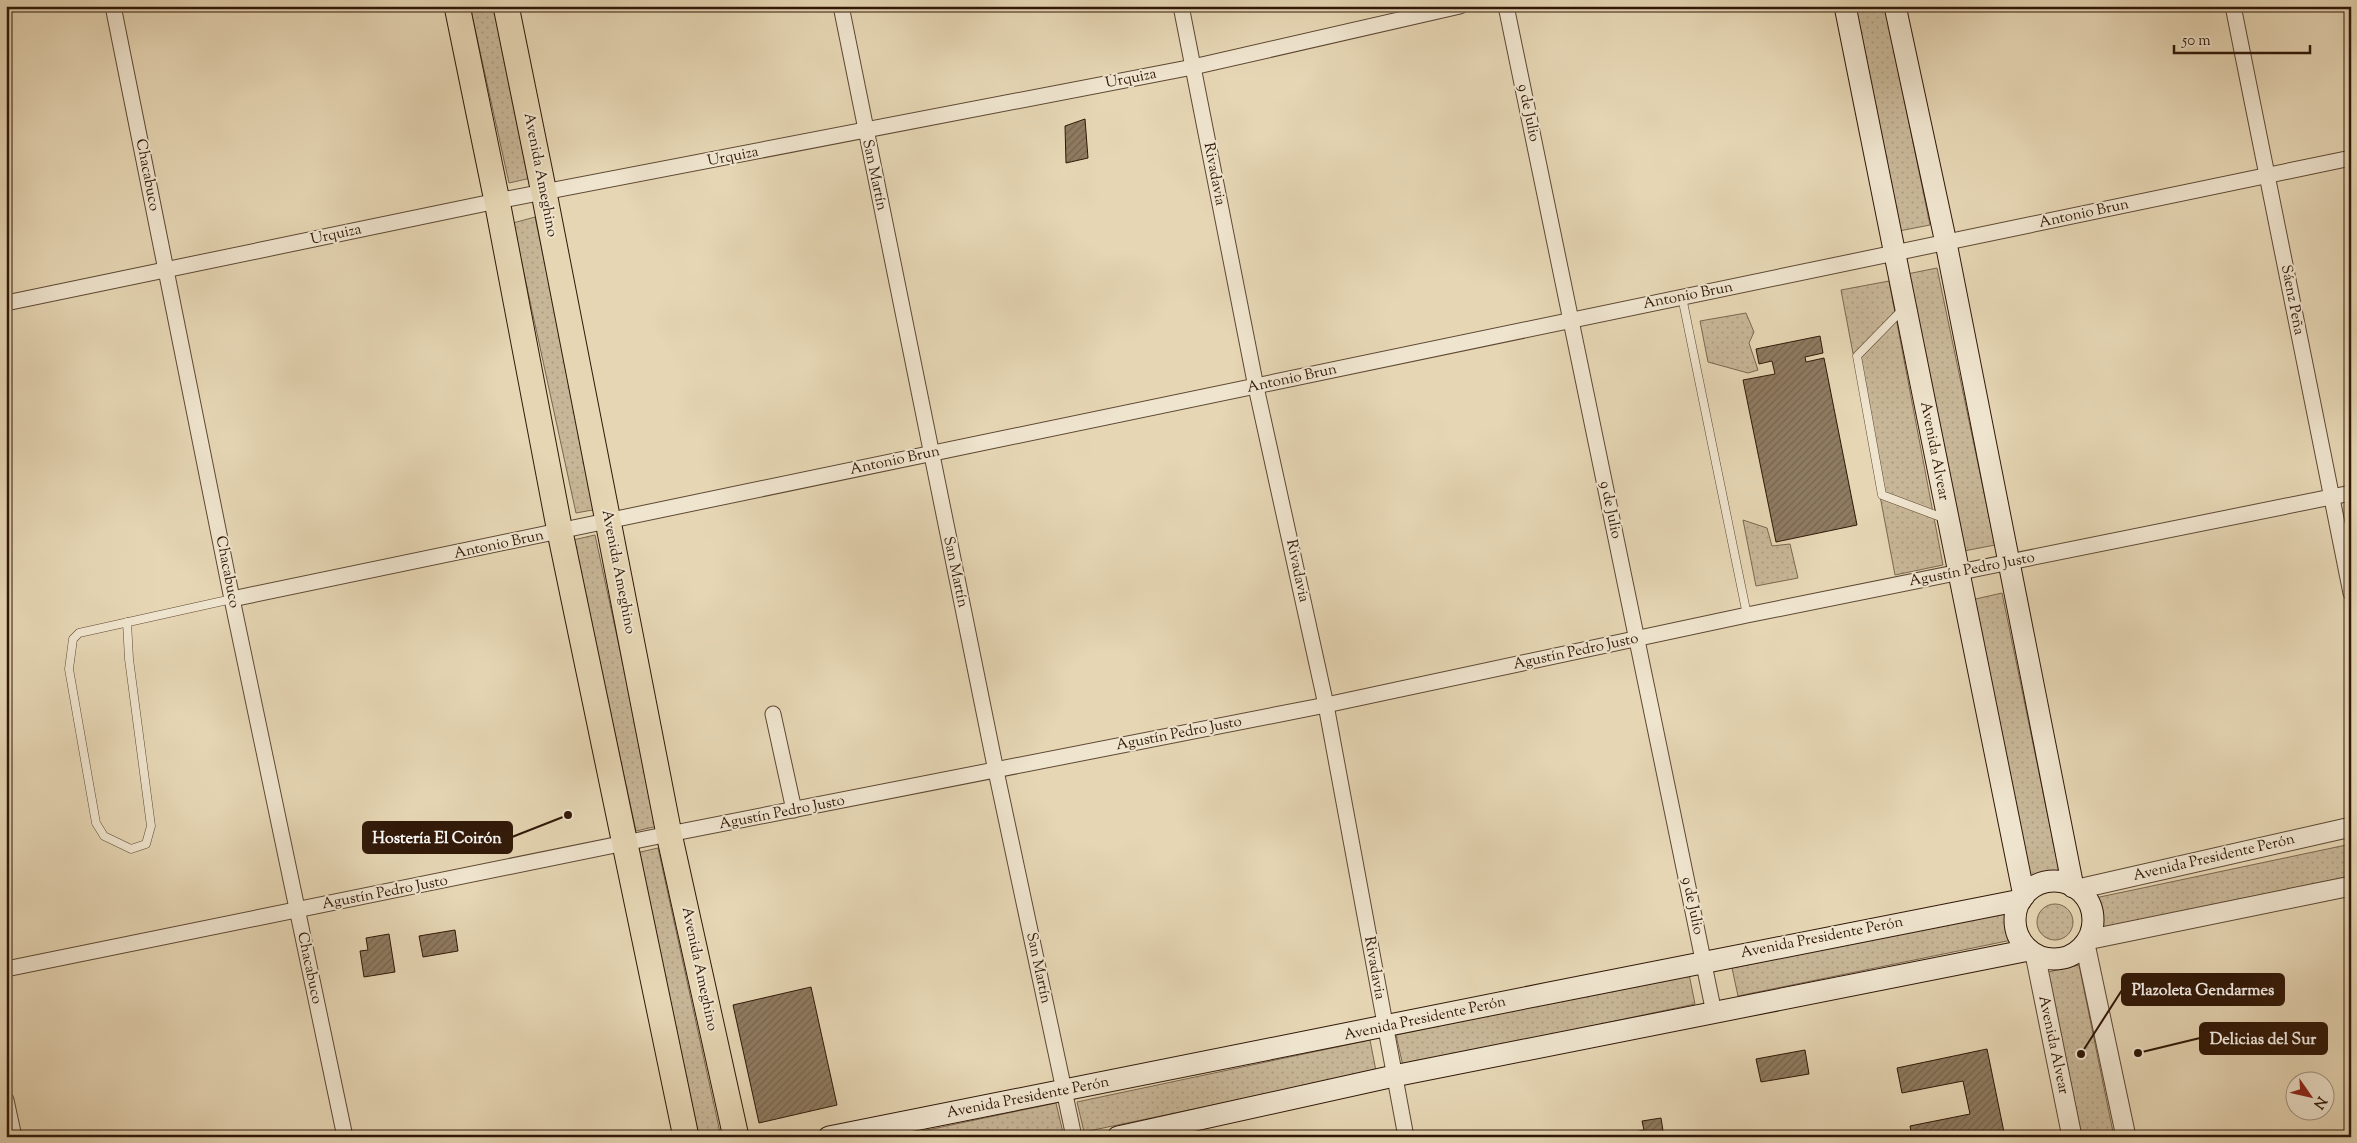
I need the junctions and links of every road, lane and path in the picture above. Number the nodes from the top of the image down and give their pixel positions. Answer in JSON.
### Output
{"nodes":[{"id":1,"x":113,"y":6,"type":"edge"},
{"id":2,"x":457,"y":6,"type":"edge"},
{"id":3,"x":506,"y":6,"type":"edge"},
{"id":4,"x":841,"y":6,"type":"edge"},
{"id":5,"x":1181,"y":6,"type":"edge"},
{"id":6,"x":1460,"y":6,"type":"edge"},
{"id":7,"x":1506,"y":6,"type":"edge"},
{"id":8,"x":1845,"y":6,"type":"edge"},
{"id":9,"x":1895,"y":6,"type":"edge"},
{"id":10,"x":2233,"y":6,"type":"edge"},
{"id":11,"x":1193,"y":67,"type":"junction"},
{"id":12,"x":865,"y":132,"type":"junction"},
{"id":13,"x":2351,"y":158,"type":"edge"},
{"id":14,"x":2267,"y":174,"type":"junction"},
{"id":15,"x":544,"y":193,"type":"junction"},
{"id":16,"x":497,"y":201,"type":"junction"},
{"id":17,"x":1946,"y":243,"type":"junction"},
{"id":18,"x":1894,"y":255,"type":"junction"},
{"id":19,"x":166,"y":270,"type":"junction"},
{"id":20,"x":1682,"y":297,"type":"junction"},
{"id":21,"x":6,"y":304,"type":"edge"},
{"id":22,"x":1905,"y":307,"type":"junction"},
{"id":23,"x":1571,"y":320,"type":"junction"},
{"id":24,"x":1256,"y":386,"type":"junction"},
{"id":25,"x":931,"y":454,"type":"junction"},
{"id":26,"x":2351,"y":493,"type":"edge"},
{"id":27,"x":2332,"y":497,"type":"junction"},
{"id":28,"x":1948,"y":520,"type":"junction"},
{"id":29,"x":608,"y":522,"type":"junction"},
{"id":30,"x":560,"y":532,"type":"junction"},
{"id":31,"x":2009,"y":563,"type":"junction"},
{"id":32,"x":1958,"y":573,"type":"junction"},
{"id":33,"x":2351,"y":593,"type":"edge"},
{"id":34,"x":232,"y":599,"type":"junction"},
{"id":35,"x":1747,"y":615,"type":"junction"},
{"id":36,"x":127,"y":622,"type":"junction"},
{"id":37,"x":1637,"y":639,"type":"junction"},
{"id":38,"x":1326,"y":705,"type":"junction"},
{"id":39,"x":773,"y":714,"type":"dead end"},
{"id":40,"x":996,"y":771,"type":"junction"},
{"id":41,"x":794,"y":810,"type":"junction"},
{"id":42,"x":2351,"y":827,"type":"edge"},
{"id":43,"x":669,"y":834,"type":"junction"},
{"id":44,"x":625,"y":845,"type":"junction"},
{"id":45,"x":2351,"y":886,"type":"edge"},
{"id":46,"x":2076,"y":888,"type":"junction"},
{"id":47,"x":2023,"y":898,"type":"junction"},
{"id":48,"x":297,"y":910,"type":"junction"},
{"id":49,"x":2086,"y":942,"type":"junction"},
{"id":50,"x":2032,"y":952,"type":"junction"},
{"id":51,"x":1704,"y":961,"type":"junction"},
{"id":52,"x":6,"y":969,"type":"edge"},
{"id":53,"x":1714,"y":1013,"type":"junction"},
{"id":54,"x":1384,"y":1028,"type":"junction"},
{"id":55,"x":1394,"y":1076,"type":"junction"},
{"id":56,"x":1063,"y":1092,"type":"junction"},
{"id":57,"x":6,"y":1100,"type":"edge"},
{"id":58,"x":14,"y":1137,"type":"edge"},
{"id":59,"x":345,"y":1137,"type":"edge"},
{"id":60,"x":686,"y":1137,"type":"edge"},
{"id":61,"x":736,"y":1137,"type":"edge"},
{"id":62,"x":829,"y":1137,"type":"edge"},
{"id":63,"x":1074,"y":1137,"type":"edge"},
{"id":64,"x":1118,"y":1137,"type":"edge"},
{"id":65,"x":1406,"y":1137,"type":"edge"},
{"id":66,"x":2072,"y":1137,"type":"edge"},
{"id":67,"x":2126,"y":1137,"type":"edge"}],
"edges":[{"from":1,"to":19,"type":"street","name":"Chacabuco"},
{"from":2,"to":16,"type":"highway"},
{"from":3,"to":15,"type":"highway","name":"Avenida Ameghino"},
{"from":4,"to":12,"type":"street","name":"San Martín"},
{"from":5,"to":11,"type":"street","name":"Rivadavia"},
{"from":6,"to":11,"type":"street","name":"Urquiza"},
{"from":7,"to":23,"type":"street","name":"9 de Julio"},
{"from":8,"to":18,"type":"main road","name":"Avenida Alvear"},
{"from":9,"to":17,"type":"main road"},
{"from":10,"to":14,"type":"street","name":"Sáenz Peña"},
{"from":11,"to":12,"type":"street","name":"Urquiza"},
{"from":11,"to":24,"type":"street","name":"Rivadavia"},
{"from":12,"to":15,"type":"street","name":"Urquiza"},
{"from":12,"to":25,"type":"street","name":"San Martín"},
{"from":13,"to":14,"type":"street","name":"Antonio Brun"},
{"from":14,"to":17,"type":"street","name":"Antonio Brun"},
{"from":14,"to":27,"type":"street","name":"Sáenz Peña"},
{"from":15,"to":16,"type":"street","name":"Urquiza"},
{"from":15,"to":29,"type":"highway","name":"Avenida Ameghino"},
{"from":16,"to":19,"type":"street","name":"Urquiza"},
{"from":16,"to":30,"type":"highway"},
{"from":17,"to":18,"type":"street","name":"Antonio Brun"},
{"from":17,"to":31,"type":"main road"},
{"from":18,"to":20,"type":"street","name":"Antonio Brun"},
{"from":18,"to":22,"type":"main road","name":"Avenida Alvear"},
{"from":19,"to":21,"type":"street","name":"Urquiza"},
{"from":19,"to":34,"type":"street","name":"Chacabuco"},
{"from":20,"to":23,"type":"street","name":"Antonio Brun"},
{"from":20,"to":35,"type":"lane"},
{"from":22,"to":28,"type":"main road","name":"Avenida Alvear"},
{"from":22,"to":28,"type":"lane"},
{"from":23,"to":24,"type":"street","name":"Antonio Brun"},
{"from":23,"to":37,"type":"street","name":"9 de Julio"},
{"from":24,"to":25,"type":"street","name":"Antonio Brun"},
{"from":24,"to":38,"type":"street","name":"Rivadavia"},
{"from":25,"to":29,"type":"street","name":"Antonio Brun"},
{"from":25,"to":40,"type":"street","name":"San Martín"},
{"from":26,"to":27,"type":"street","name":"Agustín Pedro Justo"},
{"from":27,"to":31,"type":"street","name":"Agustín Pedro Justo"},
{"from":27,"to":33,"type":"street","name":"Sáenz Peña"},
{"from":28,"to":32,"type":"main road","name":"Avenida Alvear"},
{"from":29,"to":30,"type":"street","name":"Antonio Brun"},
{"from":29,"to":43,"type":"highway","name":"Avenida Ameghino"},
{"from":30,"to":34,"type":"street","name":"Antonio Brun"},
{"from":30,"to":44,"type":"highway"},
{"from":31,"to":32,"type":"street","name":"Agustín Pedro Justo"},
{"from":31,"to":46,"type":"main road"},
{"from":32,"to":35,"type":"street","name":"Agustín Pedro Justo"},
{"from":32,"to":47,"type":"main road","name":"Avenida Alvear"},
{"from":34,"to":36,"type":"lane"},
{"from":34,"to":48,"type":"street","name":"Chacabuco"},
{"from":35,"to":37,"type":"street","name":"Agustín Pedro Justo"},
{"from":36,"to":36,"type":"lane"},
{"from":37,"to":38,"type":"street","name":"Agustín Pedro Justo"},
{"from":37,"to":51,"type":"street","name":"9 de Julio"},
{"from":38,"to":40,"type":"street","name":"Agustín Pedro Justo"},
{"from":38,"to":54,"type":"street","name":"Rivadavia"},
{"from":39,"to":41,"type":"street"},
{"from":40,"to":41,"type":"street","name":"Agustín Pedro Justo"},
{"from":40,"to":56,"type":"street","name":"San Martín"},
{"from":41,"to":43,"type":"street","name":"Agustín Pedro Justo"},
{"from":42,"to":46,"type":"street","name":"Avenida Presidente Perón"},
{"from":43,"to":44,"type":"street","name":"Agustín Pedro Justo"},
{"from":43,"to":61,"type":"highway","name":"Avenida Ameghino"},
{"from":44,"to":48,"type":"street","name":"Agustín Pedro Justo"},
{"from":44,"to":60,"type":"highway"},
{"from":45,"to":49,"type":"street"},
{"from":46,"to":47,"type":"main road"},
{"from":46,"to":49,"type":"main road"},
{"from":47,"to":50,"type":"main road"},
{"from":47,"to":51,"type":"main road","name":"Avenida Presidente Perón"},
{"from":48,"to":52,"type":"street","name":"Agustín Pedro Justo"},
{"from":48,"to":59,"type":"street","name":"Chacabuco"},
{"from":49,"to":50,"type":"main road"},
{"from":49,"to":67,"type":"street"},
{"from":50,"to":53,"type":"main road"},
{"from":50,"to":66,"type":"street","name":"Avenida Alvear"},
{"from":51,"to":53,"type":"street","name":"9 de Julio"},
{"from":51,"to":54,"type":"main road","name":"Avenida Presidente Perón"},
{"from":53,"to":55,"type":"main road"},
{"from":54,"to":55,"type":"street","name":"Rivadavia"},
{"from":54,"to":56,"type":"main road","name":"Avenida Presidente Perón"},
{"from":55,"to":64,"type":"main road"},
{"from":55,"to":65,"type":"street","name":"Rivadavia"},
{"from":56,"to":62,"type":"main road","name":"Avenida Presidente Perón"},
{"from":56,"to":63,"type":"street","name":"San Martín"},
{"from":57,"to":58,"type":"street"}]}
